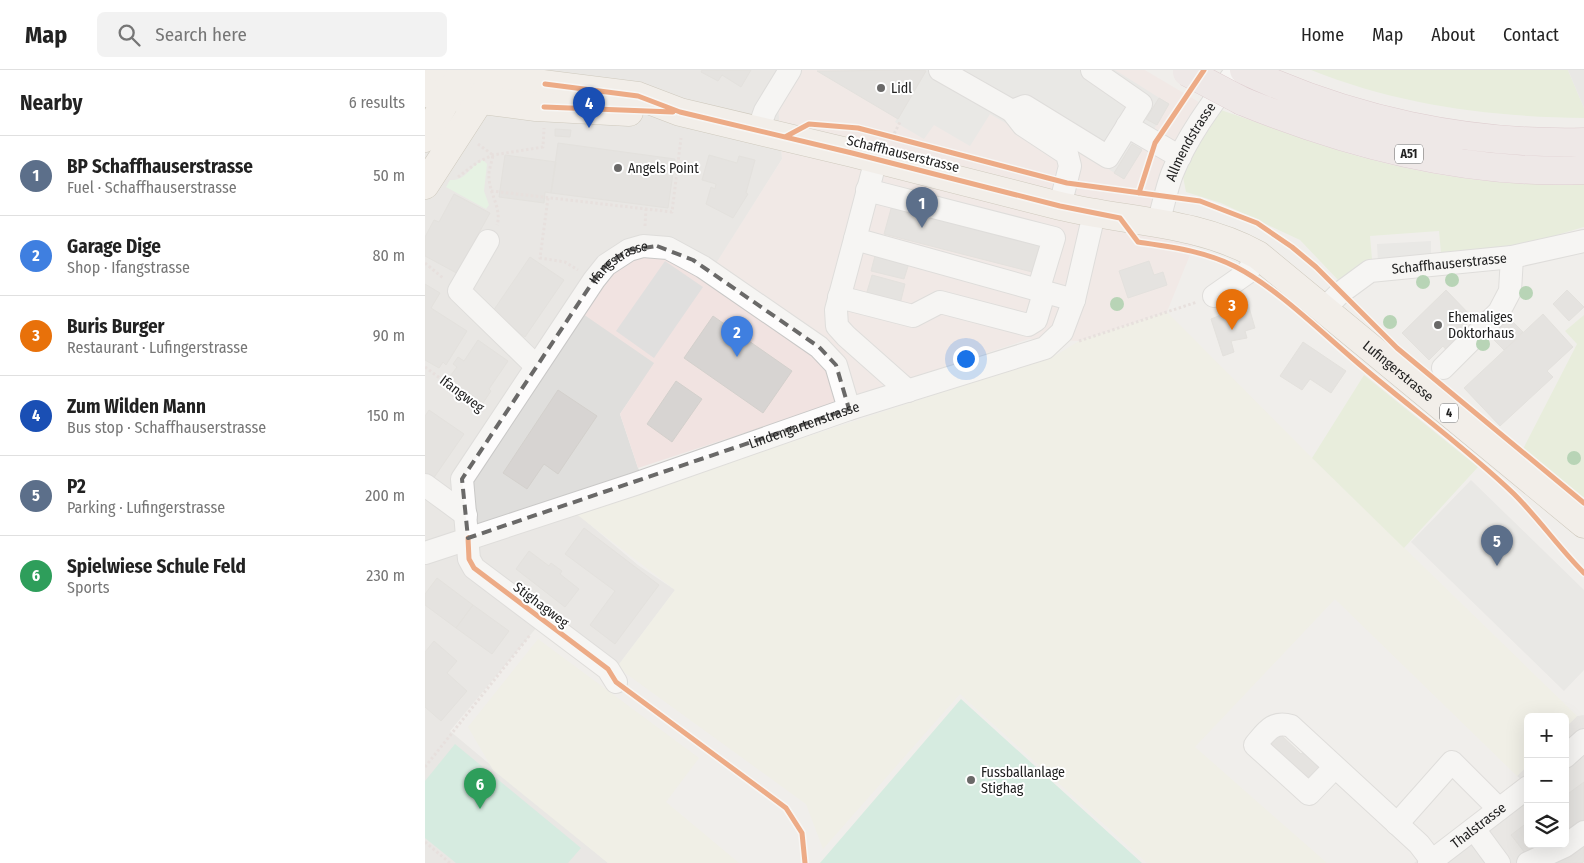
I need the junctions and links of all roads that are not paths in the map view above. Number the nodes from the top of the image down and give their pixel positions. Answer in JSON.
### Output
{"nodes":[{"id":1,"x":433,"y":70,"type":"edge"},
{"id":2,"x":790,"y":70,"type":"edge"},
{"id":3,"x":940,"y":70,"type":"edge"},
{"id":4,"x":1092,"y":70,"type":"edge"},
{"id":5,"x":1185,"y":71,"type":"edge"},
{"id":6,"x":1246,"y":72,"type":"edge"},
{"id":7,"x":449,"y":83,"type":"edge"},
{"id":8,"x":491,"y":83,"type":"edge"},
{"id":9,"x":1012,"y":111,"type":"junction"},
{"id":10,"x":1127,"y":126,"type":"junction"},
{"id":11,"x":758,"y":131,"type":"junction"},
{"id":12,"x":425,"y":138,"type":"edge"},
{"id":13,"x":1584,"y":142,"type":"edge"},
{"id":14,"x":884,"y":144,"type":"junction"},
{"id":15,"x":1180,"y":157,"type":"junction"},
{"id":16,"x":1584,"y":170,"type":"edge"},
{"id":17,"x":425,"y":186,"type":"edge"},
{"id":18,"x":867,"y":190,"type":"junction"},
{"id":19,"x":1060,"y":206,"type":"junction"},
{"id":20,"x":1094,"y":214,"type":"junction"},
{"id":21,"x":1159,"y":223,"type":"junction"},
{"id":22,"x":855,"y":239,"type":"junction"},
{"id":23,"x":488,"y":241,"type":"road end"},
{"id":24,"x":1584,"y":241,"type":"edge"},
{"id":25,"x":1258,"y":255,"type":"junction"},
{"id":26,"x":1512,"y":257,"type":"junction"},
{"id":27,"x":1041,"y":292,"type":"junction"},
{"id":28,"x":1214,"y":296,"type":"road end"},
{"id":29,"x":839,"y":297,"type":"junction"},
{"id":30,"x":1074,"y":300,"type":"junction"},
{"id":31,"x":1325,"y":308,"type":"junction"},
{"id":32,"x":536,"y":366,"type":"junction"},
{"id":33,"x":1443,"y":368,"type":"dead end"},
{"id":34,"x":908,"y":391,"type":"junction"},
{"id":35,"x":849,"y":409,"type":"junction"},
{"id":36,"x":425,"y":485,"type":"edge"},
{"id":37,"x":466,"y":516,"type":"junction"},
{"id":38,"x":1584,"y":524,"type":"edge"},
{"id":39,"x":468,"y":538,"type":"junction"},
{"id":40,"x":425,"y":553,"type":"edge"},
{"id":41,"x":616,"y":682,"type":"dead end"},
{"id":42,"x":1584,"y":740,"type":"edge"},
{"id":43,"x":1569,"y":753,"type":"edge"},
{"id":44,"x":1335,"y":767,"type":"dead end"},
{"id":45,"x":1524,"y":790,"type":"edge"},
{"id":46,"x":1499,"y":809,"type":"junction"},
{"id":47,"x":1397,"y":824,"type":"junction"},
{"id":48,"x":1473,"y":829,"type":"junction"},
{"id":49,"x":1584,"y":832,"type":"edge"},
{"id":50,"x":1431,"y":862,"type":"edge"},
{"id":51,"x":1499,"y":863,"type":"edge"},
{"id":52,"x":1528,"y":863,"type":"edge"}],
"edges":[{"from":1,"to":7,"type":"main road","name":"Schaffhauserstrasse","number":"4"},
{"from":2,"to":11,"type":"street"},
{"from":3,"to":9,"type":"street"},
{"from":4,"to":10,"type":"street"},
{"from":5,"to":16,"type":"highway","number":"A51","bridge":true},
{"from":6,"to":13,"type":"highway","number":"A51"},
{"from":6,"to":15,"type":"street","name":"Allmendstrasse"},
{"from":7,"to":8,"type":"main road","name":"Schaffhauserstrasse","number":"4"},
{"from":7,"to":12,"type":"main road"},
{"from":8,"to":11,"type":"main road","name":"Schaffhauserstrasse","number":"4"},
{"from":8,"to":17,"type":"main road"},
{"from":9,"to":10,"type":"street"},
{"from":9,"to":19,"type":"street"},
{"from":10,"to":15,"type":"street"},
{"from":11,"to":14,"type":"main road","name":"Schaffhauserstrasse","number":"4"},
{"from":14,"to":18,"type":"street"},
{"from":14,"to":19,"type":"main road","name":"Schaffhauserstrasse","number":"4"},
{"from":15,"to":21,"type":"street","name":"Allmendstrasse"},
{"from":18,"to":22,"type":"street"},
{"from":18,"to":27,"type":"street"},
{"from":19,"to":20,"type":"main road","name":"Schaffhauserstrasse","number":"4"},
{"from":20,"to":21,"type":"main road","name":"Schaffhauserstrasse","number":"4"},
{"from":20,"to":30,"type":"street","name":"Lindengartenstrasse"},
{"from":21,"to":25,"type":"main road","name":"Schaffhauserstrasse","number":"4"},
{"from":22,"to":27,"type":"street"},
{"from":22,"to":29,"type":"street"},
{"from":23,"to":32,"type":"street"},
{"from":24,"to":26,"type":"street","name":"Schaffhauserstrasse"},
{"from":25,"to":28,"type":"street"},
{"from":25,"to":31,"type":"main road","name":"Lufingerstrasse","number":"4"},
{"from":26,"to":31,"type":"street","name":"Schaffhauserstrasse"},
{"from":26,"to":33,"type":"street"},
{"from":27,"to":29,"type":"street"},
{"from":27,"to":30,"type":"street"},
{"from":29,"to":34,"type":"street"},
{"from":30,"to":34,"type":"street","name":"Lindengartenstrasse"},
{"from":31,"to":38,"type":"main road","name":"Lufingerstrasse","number":"4"},
{"from":32,"to":35,"type":"street","name":"Ifangstrasse"},
{"from":32,"to":37,"type":"street","name":"Ifangstrasse"},
{"from":34,"to":35,"type":"street","name":"Lindengartenstrasse"},
{"from":35,"to":39,"type":"street","name":"Lindengartenstrasse"},
{"from":36,"to":37,"type":"street"},
{"from":37,"to":39,"type":"street","name":"Ifangstrasse"},
{"from":39,"to":40,"type":"street","name":"Lindengartenstrasse"},
{"from":39,"to":41,"type":"street","name":"Stighagweg"},
{"from":42,"to":43,"type":"street"},
{"from":44,"to":47,"type":"street"},
{"from":45,"to":46,"type":"street","name":"Thalstrasse"},
{"from":46,"to":47,"type":"street"},
{"from":46,"to":48,"type":"street","name":"Thalstrasse"},
{"from":47,"to":50,"type":"street"},
{"from":48,"to":50,"type":"street","name":"Thalstrasse"},
{"from":48,"to":51,"type":"street"},
{"from":49,"to":52,"type":"street"}]}
